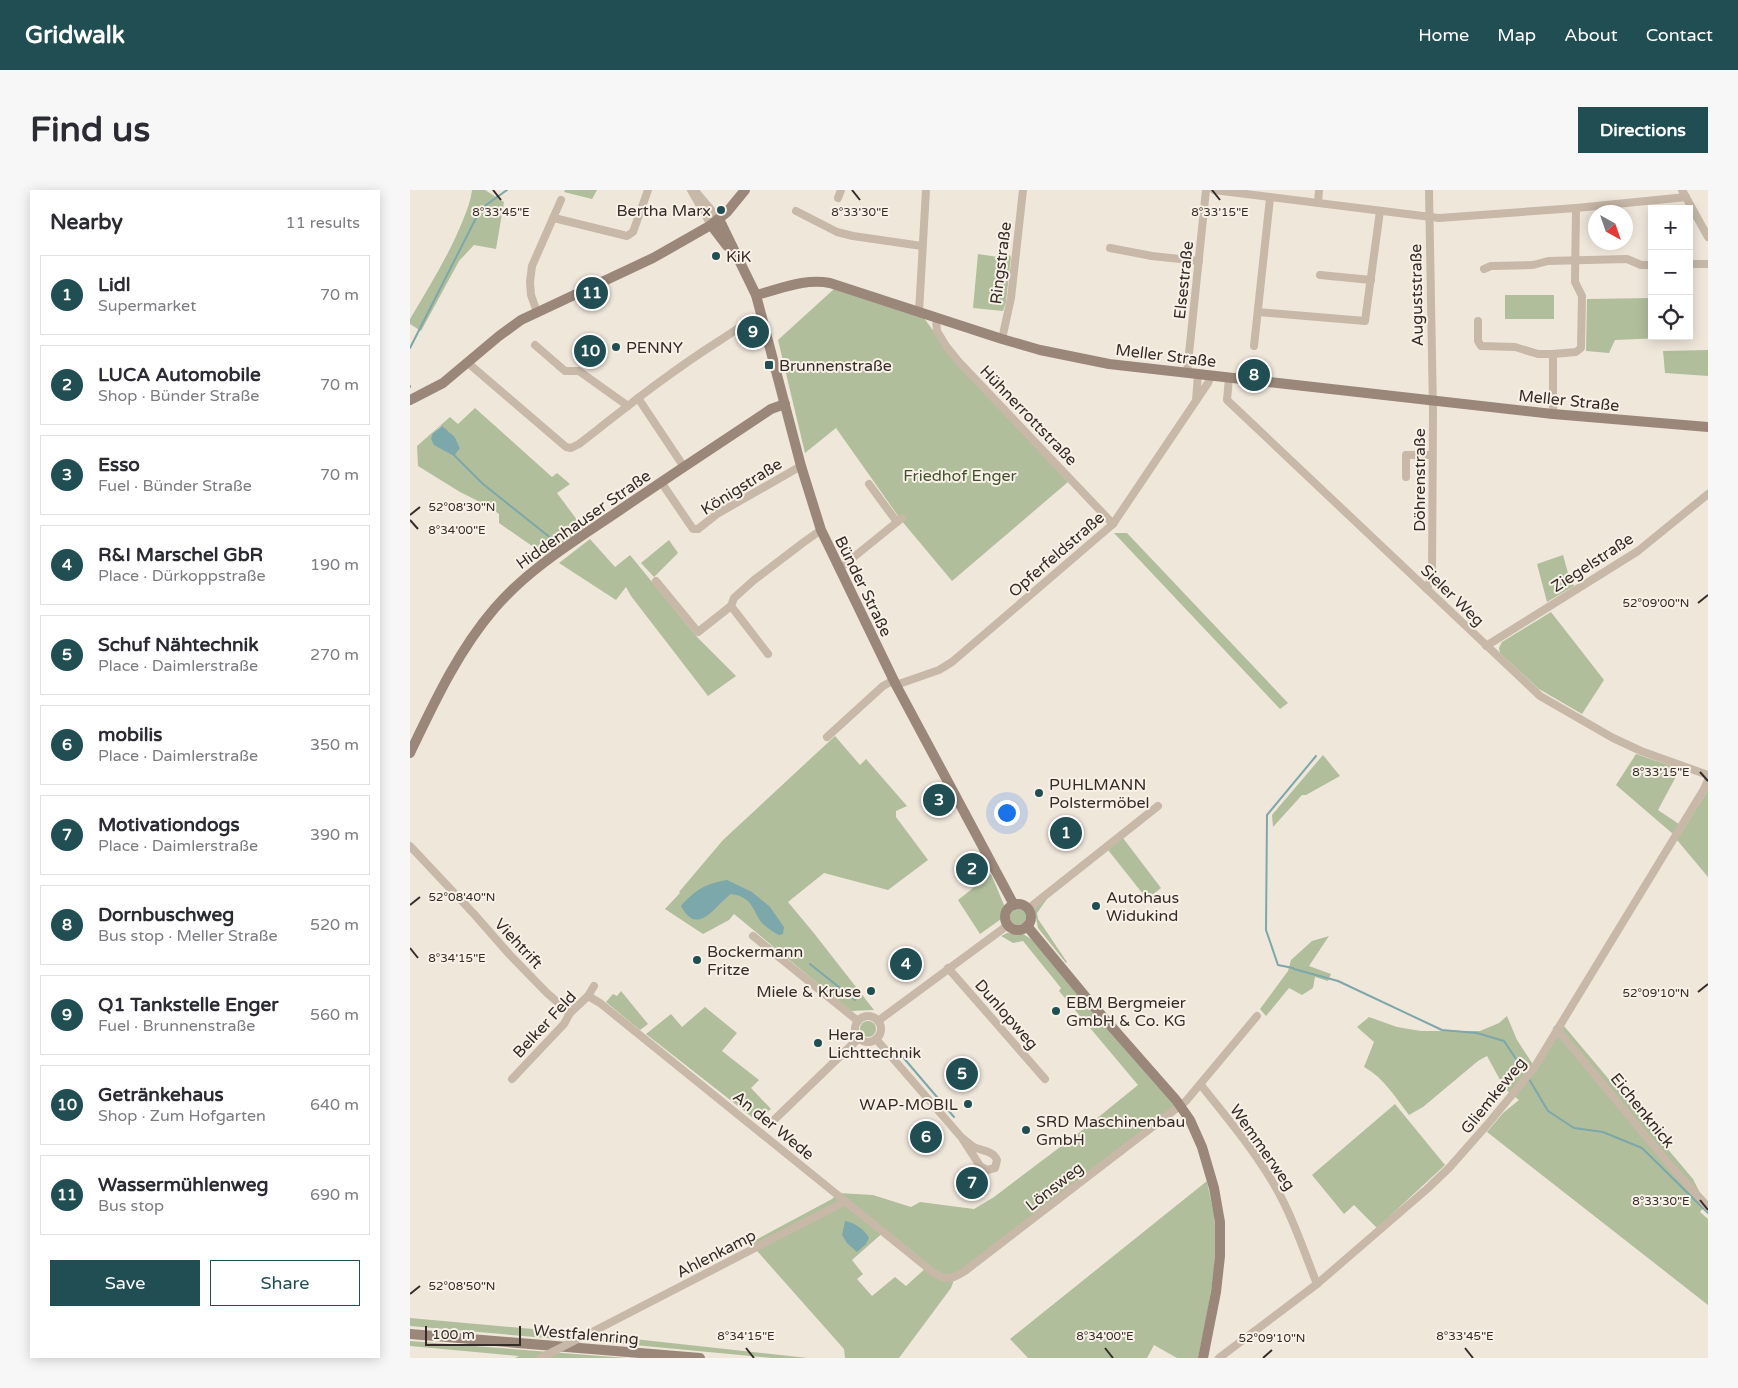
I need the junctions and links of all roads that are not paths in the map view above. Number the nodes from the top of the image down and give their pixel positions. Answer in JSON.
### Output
{"nodes":[{"id":1,"x":648,"y":190,"type":"edge"},
{"id":2,"x":692,"y":190,"type":"edge"},
{"id":3,"x":745,"y":190,"type":"edge"},
{"id":4,"x":926,"y":190,"type":"edge"},
{"id":5,"x":1022,"y":190,"type":"edge"},
{"id":6,"x":1206,"y":190,"type":"edge"},
{"id":7,"x":1214,"y":190,"type":"edge"},
{"id":8,"x":1319,"y":190,"type":"edge"},
{"id":9,"x":1429,"y":190,"type":"edge"},
{"id":10,"x":1684,"y":194,"type":"edge"},
{"id":11,"x":1270,"y":198,"type":"junction"},
{"id":12,"x":561,"y":200,"type":"dead end"},
{"id":13,"x":1318,"y":203,"type":"junction"},
{"id":14,"x":1576,"y":208,"type":"junction"},
{"id":15,"x":796,"y":211,"type":"dead end"},
{"id":16,"x":1380,"y":211,"type":"junction"},
{"id":17,"x":1429,"y":217,"type":"junction"},
{"id":18,"x":554,"y":218,"type":"junction"},
{"id":19,"x":715,"y":222,"type":"junction"},
{"id":20,"x":1708,"y":237,"type":"edge"},
{"id":21,"x":922,"y":246,"type":"junction"},
{"id":22,"x":1110,"y":248,"type":"dead end"},
{"id":23,"x":1198,"y":261,"type":"junction"},
{"id":24,"x":1575,"y":261,"type":"junction"},
{"id":25,"x":1693,"y":264,"type":"edge"},
{"id":26,"x":1708,"y":264,"type":"edge"},
{"id":27,"x":1648,"y":265,"type":"edge"},
{"id":28,"x":1484,"y":269,"type":"dead end"},
{"id":29,"x":1320,"y":275,"type":"dead end"},
{"id":30,"x":1371,"y":280,"type":"junction"},
{"id":31,"x":757,"y":299,"type":"junction"},
{"id":32,"x":537,"y":312,"type":"junction"},
{"id":33,"x":919,"y":312,"type":"junction"},
{"id":34,"x":1258,"y":312,"type":"junction"},
{"id":35,"x":763,"y":317,"type":"junction"},
{"id":36,"x":936,"y":318,"type":"junction"},
{"id":37,"x":1478,"y":321,"type":"dead end"},
{"id":38,"x":1002,"y":339,"type":"junction"},
{"id":39,"x":535,"y":345,"type":"dead end"},
{"id":40,"x":1254,"y":346,"type":"dead end"},
{"id":41,"x":1553,"y":354,"type":"junction"},
{"id":42,"x":468,"y":363,"type":"junction"},
{"id":43,"x":1187,"y":373,"type":"junction"},
{"id":44,"x":1198,"y":374,"type":"junction"},
{"id":45,"x":1211,"y":376,"type":"junction"},
{"id":46,"x":1229,"y":378,"type":"junction"},
{"id":47,"x":638,"y":398,"type":"junction"},
{"id":48,"x":410,"y":400,"type":"edge"},
{"id":49,"x":1432,"y":400,"type":"junction"},
{"id":50,"x":1196,"y":401,"type":"junction"},
{"id":51,"x":785,"y":404,"type":"junction"},
{"id":52,"x":628,"y":406,"type":"junction"},
{"id":53,"x":1554,"y":414,"type":"junction"},
{"id":54,"x":1708,"y":427,"type":"edge"},
{"id":55,"x":1432,"y":455,"type":"junction"},
{"id":56,"x":801,"y":466,"type":"junction"},
{"id":57,"x":684,"y":467,"type":"junction"},
{"id":58,"x":1406,"y":477,"type":"dead end"},
{"id":59,"x":661,"y":482,"type":"junction"},
{"id":60,"x":869,"y":484,"type":"dead end"},
{"id":61,"x":1708,"y":494,"type":"edge"},
{"id":62,"x":1113,"y":524,"type":"junction"},
{"id":63,"x":821,"y":530,"type":"junction"},
{"id":64,"x":838,"y":569,"type":"junction"},
{"id":65,"x":656,"y":581,"type":"dead end"},
{"id":66,"x":1427,"y":590,"type":"junction"},
{"id":67,"x":731,"y":606,"type":"junction"},
{"id":68,"x":1486,"y":646,"type":"junction"},
{"id":69,"x":768,"y":654,"type":"dead end"},
{"id":70,"x":895,"y":683,"type":"junction"},
{"id":71,"x":826,"y":737,"type":"dead end"},
{"id":72,"x":410,"y":753,"type":"edge"},
{"id":73,"x":1708,"y":775,"type":"edge"},
{"id":74,"x":1708,"y":780,"type":"edge"},
{"id":75,"x":1158,"y":806,"type":"dead end"},
{"id":76,"x":410,"y":846,"type":"edge"},
{"id":77,"x":1014,"y":905,"type":"junction"},
{"id":78,"x":1028,"y":909,"type":"junction"},
{"id":79,"x":1008,"y":925,"type":"junction"},
{"id":80,"x":1027,"y":926,"type":"junction"},
{"id":81,"x":753,"y":936,"type":"dead end"},
{"id":82,"x":948,"y":968,"type":"junction"},
{"id":83,"x":594,"y":986,"type":"dead end"},
{"id":84,"x":588,"y":996,"type":"junction"},
{"id":85,"x":570,"y":1012,"type":"junction"},
{"id":86,"x":1258,"y":1016,"type":"dead end"},
{"id":87,"x":858,"y":1021,"type":"junction"},
{"id":88,"x":878,"y":1021,"type":"junction"},
{"id":89,"x":1557,"y":1029,"type":"junction"},
{"id":90,"x":859,"y":1038,"type":"junction"},
{"id":91,"x":876,"y":1039,"type":"junction"},
{"id":92,"x":512,"y":1079,"type":"dead end"},
{"id":93,"x":1045,"y":1079,"type":"dead end"},
{"id":94,"x":1201,"y":1084,"type":"junction"},
{"id":95,"x":1180,"y":1106,"type":"junction"},
{"id":96,"x":775,"y":1119,"type":"dead end"},
{"id":97,"x":962,"y":1138,"type":"junction"},
{"id":98,"x":846,"y":1201,"type":"junction"},
{"id":99,"x":1708,"y":1207,"type":"edge"},
{"id":100,"x":941,"y":1278,"type":"joint"},
{"id":101,"x":1318,"y":1284,"type":"junction"},
{"id":102,"x":410,"y":1334,"type":"edge"},
{"id":103,"x":540,"y":1358,"type":"edge"},
{"id":104,"x":700,"y":1358,"type":"edge"},
{"id":105,"x":1203,"y":1358,"type":"edge"},
{"id":106,"x":1219,"y":1358,"type":"edge"}],
"edges":[{"from":1,"to":18,"type":"street"},
{"from":2,"to":19,"type":"street","name":"Bünder Straße"},
{"from":3,"to":19,"type":"street"},
{"from":4,"to":21,"type":"street"},
{"from":5,"to":38,"type":"street","name":"Ringstraße"},
{"from":6,"to":23,"type":"street","name":"Elsestraße"},
{"from":7,"to":11,"type":"street"},
{"from":8,"to":13,"type":"street"},
{"from":9,"to":17,"type":"street","name":"Auguststraße"},
{"from":10,"to":14,"type":"street"},
{"from":10,"to":20,"type":"street"},
{"from":11,"to":13,"type":"street"},
{"from":11,"to":34,"type":"street"},
{"from":12,"to":18,"type":"street"},
{"from":13,"to":16,"type":"street"},
{"from":14,"to":17,"type":"street"},
{"from":14,"to":24,"type":"street"},
{"from":15,"to":21,"type":"street"},
{"from":16,"to":17,"type":"street"},
{"from":16,"to":30,"type":"street"},
{"from":17,"to":49,"type":"street","name":"Auguststraße"},
{"from":18,"to":32,"type":"street"},
{"from":19,"to":31,"type":"street","name":"Bünder Straße"},
{"from":19,"to":32,"type":"street"},
{"from":21,"to":33,"type":"street"},
{"from":22,"to":23,"type":"street"},
{"from":23,"to":43,"type":"street","name":"Elsestraße"},
{"from":24,"to":27,"type":"street"},
{"from":24,"to":28,"type":"street"},
{"from":24,"to":41,"type":"street"},
{"from":25,"to":26,"type":"street"},
{"from":29,"to":30,"type":"street"},
{"from":30,"to":34,"type":"street"},
{"from":31,"to":33,"type":"street","name":"Meller Straße"},
{"from":31,"to":35,"type":"street","name":"Bünder Straße"},
{"from":32,"to":42,"type":"street"},
{"from":33,"to":36,"type":"street","name":"Meller Straße"},
{"from":34,"to":40,"type":"street"},
{"from":35,"to":47,"type":"street"},
{"from":35,"to":51,"type":"street","name":"Bünder Straße"},
{"from":36,"to":38,"type":"street","name":"Meller Straße"},
{"from":36,"to":62,"type":"street","name":"Hühnerrottstraße"},
{"from":37,"to":41,"type":"street"},
{"from":38,"to":43,"type":"street","name":"Meller Straße"},
{"from":39,"to":52,"type":"street"},
{"from":41,"to":53,"type":"street"},
{"from":42,"to":48,"type":"street"},
{"from":42,"to":52,"type":"street"},
{"from":43,"to":44,"type":"street","name":"Meller Straße"},
{"from":44,"to":45,"type":"street","name":"Meller Straße"},
{"from":44,"to":50,"type":"street","name":"Opferfeldstraße"},
{"from":45,"to":46,"type":"street","name":"Meller Straße"},
{"from":45,"to":50,"type":"street","name":"Opferfeldstraße"},
{"from":46,"to":49,"type":"street","name":"Meller Straße"},
{"from":46,"to":66,"type":"street","name":"Sieler Weg"},
{"from":47,"to":52,"type":"street"},
{"from":47,"to":57,"type":"street"},
{"from":49,"to":53,"type":"street","name":"Meller Straße"},
{"from":49,"to":55,"type":"street","name":"Döhrenstraße"},
{"from":50,"to":62,"type":"street","name":"Opferfeldstraße"},
{"from":51,"to":56,"type":"street","name":"Bünder Straße"},
{"from":51,"to":57,"type":"street","name":"Hiddenhauser Straße"},
{"from":53,"to":54,"type":"street","name":"Meller Straße"},
{"from":55,"to":58,"type":"street"},
{"from":55,"to":66,"type":"street","name":"Döhrenstraße"},
{"from":56,"to":59,"type":"street","name":"Königstraße"},
{"from":56,"to":63,"type":"street","name":"Bünder Straße"},
{"from":57,"to":59,"type":"street","name":"Hiddenhauser Straße"},
{"from":59,"to":72,"type":"street","name":"Hiddenhauser Straße"},
{"from":60,"to":64,"type":"street"},
{"from":61,"to":68,"type":"street","name":"Ziegelstraße"},
{"from":62,"to":70,"type":"street","name":"Opferfeldstraße"},
{"from":63,"to":64,"type":"street","name":"Bünder Straße"},
{"from":63,"to":67,"type":"street"},
{"from":64,"to":70,"type":"street","name":"Bünder Straße"},
{"from":65,"to":67,"type":"street"},
{"from":66,"to":68,"type":"street","name":"Sieler Weg"},
{"from":67,"to":69,"type":"street"},
{"from":68,"to":73,"type":"street","name":"Sieler Weg"},
{"from":70,"to":71,"type":"street"},
{"from":70,"to":77,"type":"street","name":"Bünder Straße"},
{"from":74,"to":89,"type":"street","name":"Gliemkeweg"},
{"from":75,"to":78,"type":"street"},
{"from":76,"to":85,"type":"street","name":"Viehtrift"},
{"from":77,"to":78,"type":"street"},
{"from":77,"to":79,"type":"street"},
{"from":78,"to":80,"type":"street"},
{"from":79,"to":80,"type":"street"},
{"from":79,"to":82,"type":"street"},
{"from":80,"to":95,"type":"street"},
{"from":81,"to":87,"type":"street"},
{"from":82,"to":88,"type":"street"},
{"from":82,"to":93,"type":"street","name":"Dunlopweg"},
{"from":83,"to":84,"type":"street","name":"Belker Feld"},
{"from":84,"to":85,"type":"street","name":"Belker Feld"},
{"from":84,"to":98,"type":"street","name":"An der Wede"},
{"from":85,"to":92,"type":"street","name":"Belker Feld"},
{"from":86,"to":94,"type":"street","name":"Lönsweg"},
{"from":87,"to":88,"type":"street"},
{"from":87,"to":90,"type":"street"},
{"from":88,"to":91,"type":"street"},
{"from":89,"to":99,"type":"street","name":"Eichenknick"},
{"from":89,"to":101,"type":"street","name":"Gliemkeweg"},
{"from":90,"to":91,"type":"street"},
{"from":90,"to":96,"type":"street"},
{"from":91,"to":97,"type":"street"},
{"from":94,"to":95,"type":"street","name":"Lönsweg"},
{"from":94,"to":101,"type":"street","name":"Wemmerweg"},
{"from":95,"to":100,"type":"street","name":"Lönsweg"},
{"from":95,"to":105,"type":"street"},
{"from":97,"to":97,"type":"street"},
{"from":98,"to":100,"type":"street","name":"An der Wede"},
{"from":98,"to":103,"type":"street","name":"Ahlenkamp","bridge":true},
{"from":101,"to":106,"type":"street","name":"Gliemkeweg"},
{"from":102,"to":104,"type":"street","name":"Westfalenring"}]}
